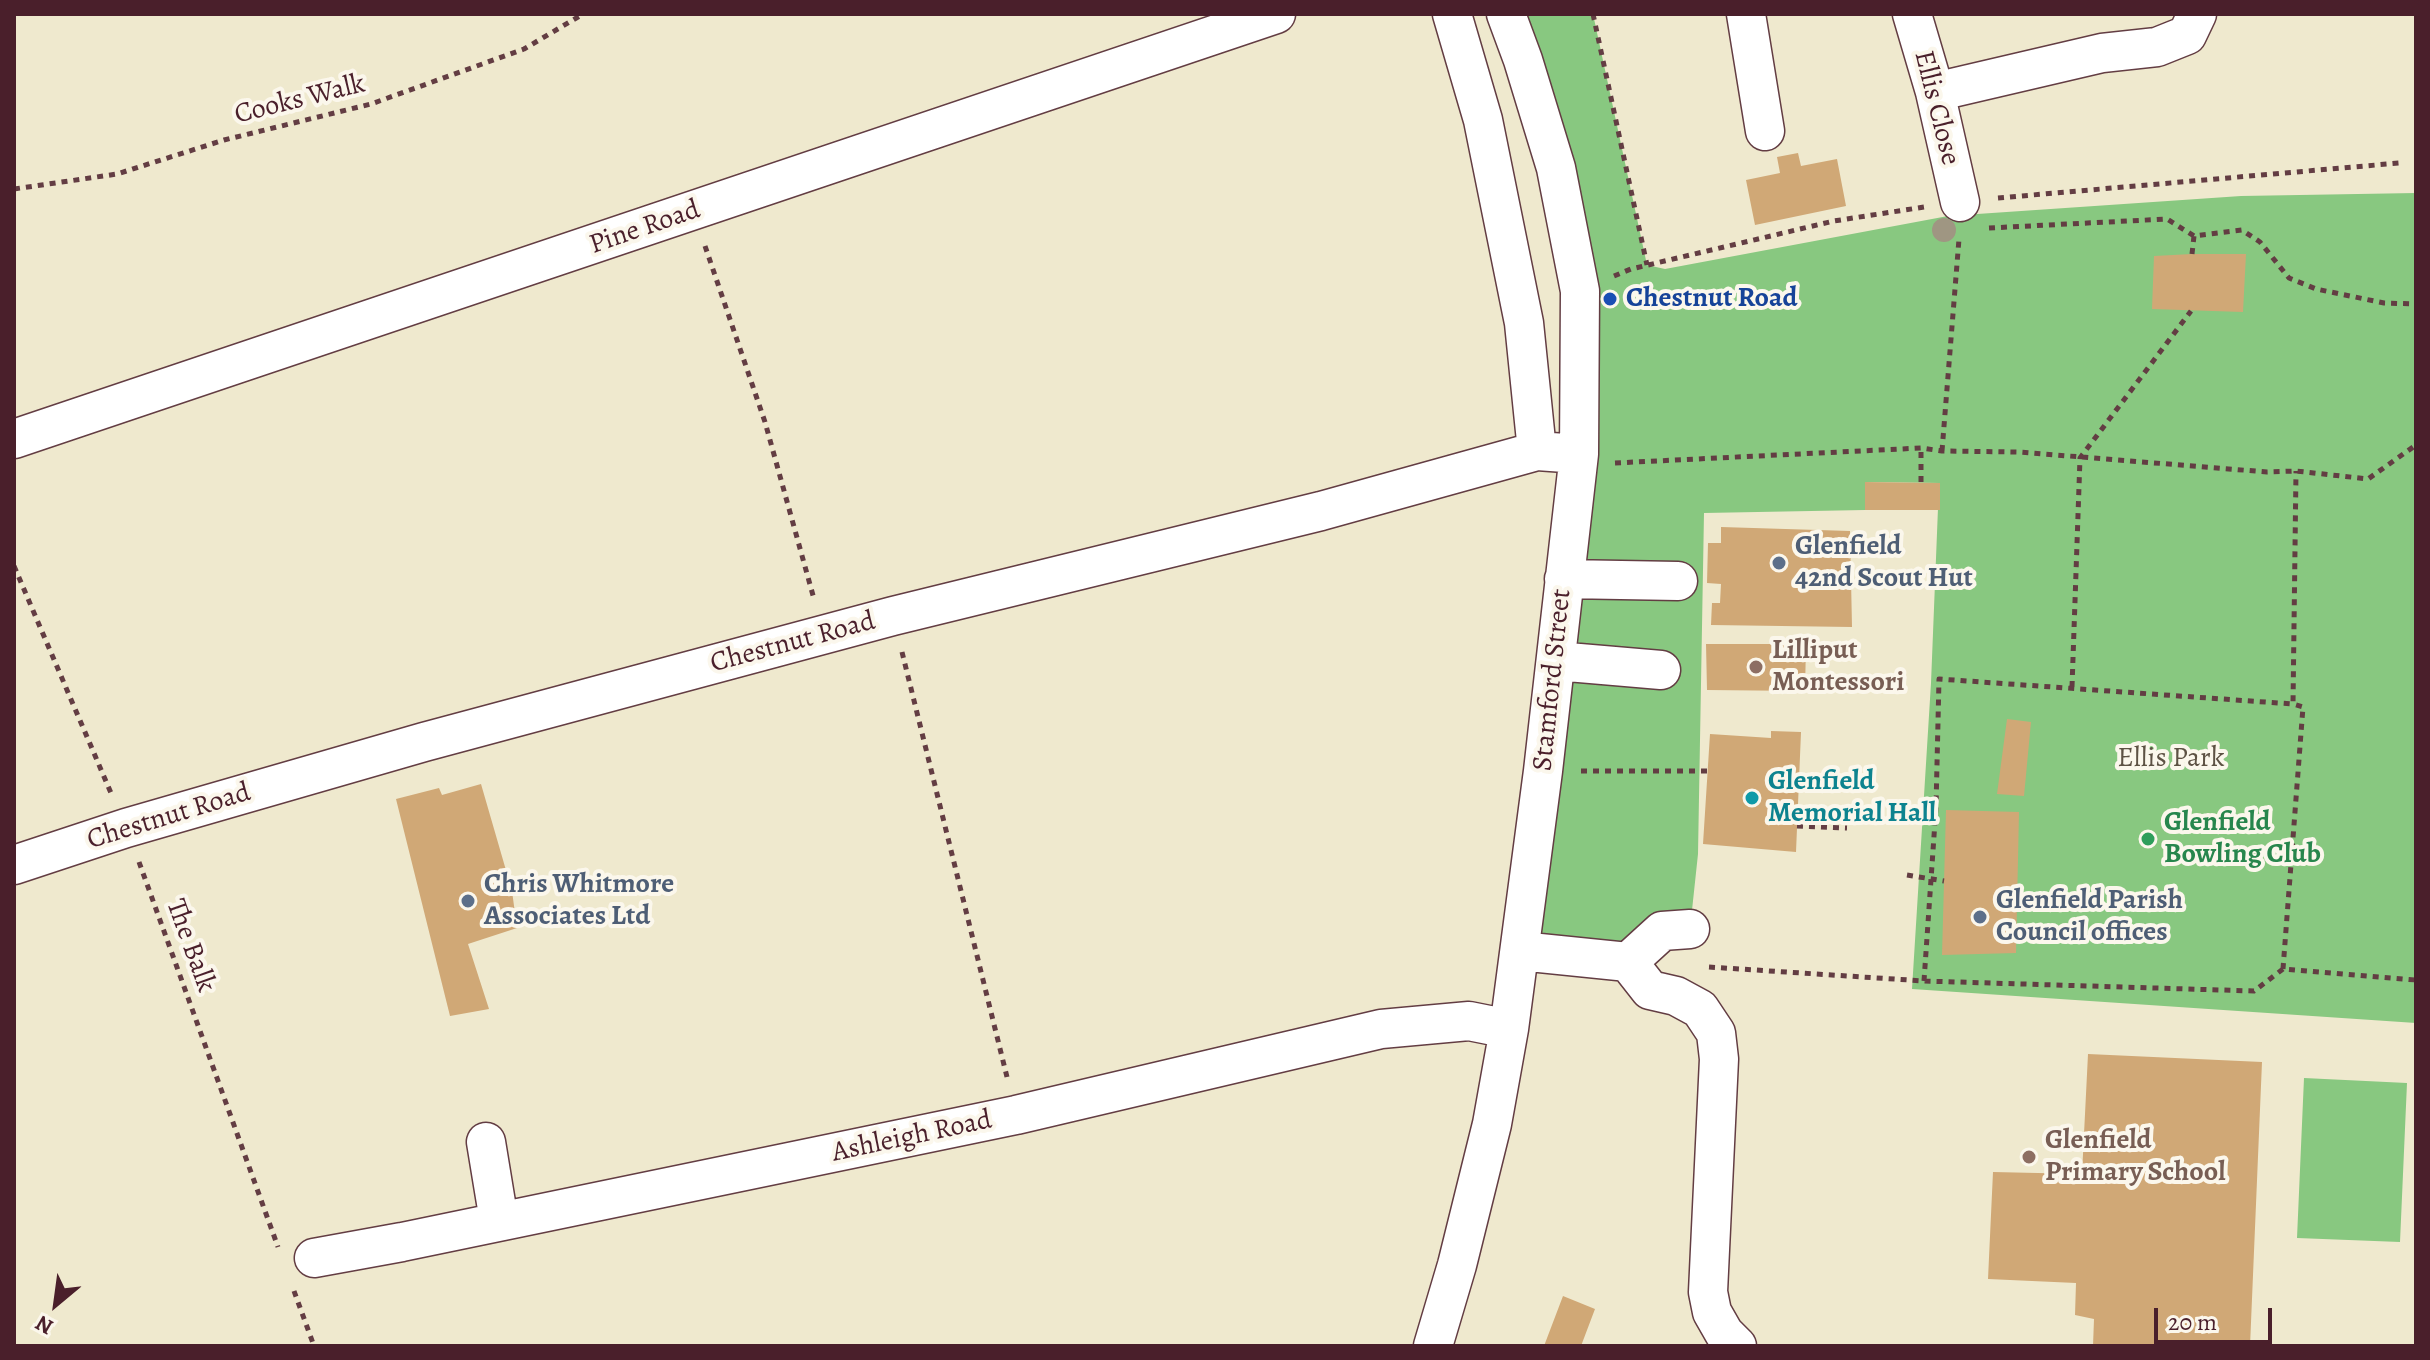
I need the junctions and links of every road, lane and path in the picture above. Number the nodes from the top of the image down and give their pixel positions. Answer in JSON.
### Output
{"nodes":[{"id":1,"x":583,"y":14,"type":"edge"},
{"id":2,"x":1276,"y":14,"type":"edge"},
{"id":3,"x":1452,"y":14,"type":"edge"},
{"id":4,"x":1506,"y":14,"type":"edge"},
{"id":5,"x":1593,"y":14,"type":"edge"},
{"id":6,"x":1912,"y":14,"type":"edge"},
{"id":7,"x":2197,"y":14,"type":"edge"},
{"id":8,"x":1756,"y":16,"type":"edge"},
{"id":9,"x":1935,"y":92,"type":"junction"},
{"id":10,"x":1765,"y":131,"type":"dead end"},
{"id":11,"x":14,"y":189,"type":"edge"},
{"id":12,"x":694,"y":212,"type":"junction"},
{"id":13,"x":1960,"y":216,"type":"junction"},
{"id":14,"x":2194,"y":236,"type":"junction"},
{"id":15,"x":2192,"y":254,"type":"dead end"},
{"id":16,"x":1647,"y":265,"type":"dead end"},
{"id":17,"x":2416,"y":304,"type":"edge"},
{"id":18,"x":2191,"y":311,"type":"dead end"},
{"id":19,"x":14,"y":439,"type":"edge"},
{"id":20,"x":2416,"y":445,"type":"edge"},
{"id":21,"x":1921,"y":448,"type":"junction"},
{"id":22,"x":1537,"y":451,"type":"junction"},
{"id":23,"x":1942,"y":451,"type":"junction"},
{"id":24,"x":2080,"y":458,"type":"junction"},
{"id":25,"x":1579,"y":459,"type":"junction"},
{"id":26,"x":2296,"y":471,"type":"junction"},
{"id":27,"x":1921,"y":482,"type":"dead end"},
{"id":28,"x":14,"y":566,"type":"edge"},
{"id":29,"x":1564,"y":579,"type":"junction"},
{"id":30,"x":1678,"y":581,"type":"dead end"},
{"id":31,"x":893,"y":616,"type":"junction"},
{"id":32,"x":824,"y":635,"type":"junction"},
{"id":33,"x":1556,"y":661,"type":"junction"},
{"id":34,"x":1661,"y":670,"type":"dead end"},
{"id":35,"x":2072,"y":687,"type":"junction"},
{"id":36,"x":2293,"y":704,"type":"junction"},
{"id":37,"x":1543,"y":771,"type":"junction"},
{"id":38,"x":1708,"y":771,"type":"dead end"},
{"id":39,"x":1797,"y":826,"type":"dead end"},
{"id":40,"x":126,"y":828,"type":"junction"},
{"id":41,"x":1847,"y":828,"type":"dead end"},
{"id":42,"x":14,"y":865,"type":"edge"},
{"id":43,"x":1907,"y":875,"type":"dead end"},
{"id":44,"x":1931,"y":879,"type":"junction"},
{"id":45,"x":1944,"y":881,"type":"dead end"},
{"id":46,"x":1690,"y":929,"type":"dead end"},
{"id":47,"x":1520,"y":951,"type":"junction"},
{"id":48,"x":1628,"y":962,"type":"junction"},
{"id":49,"x":1706,"y":967,"type":"dead end"},
{"id":50,"x":2283,"y":969,"type":"junction"},
{"id":51,"x":2416,"y":980,"type":"edge"},
{"id":52,"x":1924,"y":981,"type":"junction"},
{"id":53,"x":1509,"y":1029,"type":"junction"},
{"id":54,"x":1016,"y":1115,"type":"junction"},
{"id":55,"x":486,"y":1142,"type":"dead end"},
{"id":56,"x":499,"y":1221,"type":"junction"},
{"id":57,"x":298,"y":1259,"type":"joint"},
{"id":58,"x":293,"y":1289,"type":"dead end"},
{"id":59,"x":314,"y":1346,"type":"edge"},
{"id":60,"x":1433,"y":1346,"type":"edge"},
{"id":61,"x":1737,"y":1346,"type":"edge"}],
"edges":[{"from":1,"to":11,"type":"path","name":"Cooks Walk"},
{"from":2,"to":12,"type":"street","name":"Pine Road"},
{"from":3,"to":22,"type":"street"},
{"from":4,"to":25,"type":"street","name":"Stamford Street"},
{"from":5,"to":16,"type":"path"},
{"from":6,"to":9,"type":"street","name":"Ellis Close"},
{"from":7,"to":9,"type":"street"},
{"from":8,"to":10,"type":"street"},
{"from":9,"to":13,"type":"street","name":"Ellis Close"},
{"from":12,"to":19,"type":"street","name":"Pine Road"},
{"from":12,"to":32,"type":"path"},
{"from":13,"to":14,"type":"path"},
{"from":13,"to":23,"type":"path"},
{"from":14,"to":15,"type":"path"},
{"from":14,"to":17,"type":"path"},
{"from":18,"to":24,"type":"path"},
{"from":20,"to":26,"type":"path"},
{"from":21,"to":23,"type":"path"},
{"from":21,"to":25,"type":"path"},
{"from":21,"to":27,"type":"path"},
{"from":22,"to":25,"type":"street","name":"Chestnut Road"},
{"from":22,"to":31,"type":"street","name":"Chestnut Road"},
{"from":23,"to":24,"type":"path"},
{"from":24,"to":26,"type":"path"},
{"from":24,"to":35,"type":"path"},
{"from":25,"to":29,"type":"street","name":"Stamford Street"},
{"from":26,"to":36,"type":"path"},
{"from":28,"to":40,"type":"path","name":"The Balk"},
{"from":29,"to":30,"type":"street"},
{"from":29,"to":33,"type":"street","name":"Stamford Street"},
{"from":31,"to":32,"type":"street","name":"Chestnut Road"},
{"from":31,"to":54,"type":"path"},
{"from":32,"to":40,"type":"street","name":"Chestnut Road"},
{"from":33,"to":34,"type":"street"},
{"from":33,"to":37,"type":"street","name":"Stamford Street"},
{"from":35,"to":36,"type":"path"},
{"from":35,"to":44,"type":"path"},
{"from":36,"to":50,"type":"path"},
{"from":37,"to":38,"type":"path"},
{"from":37,"to":47,"type":"street","name":"Stamford Street"},
{"from":39,"to":41,"type":"path"},
{"from":40,"to":42,"type":"street","name":"Chestnut Road"},
{"from":40,"to":57,"type":"path","name":"The Balk"},
{"from":43,"to":44,"type":"path"},
{"from":44,"to":45,"type":"path"},
{"from":44,"to":52,"type":"path"},
{"from":46,"to":48,"type":"street"},
{"from":47,"to":48,"type":"street"},
{"from":47,"to":53,"type":"street","name":"Stamford Street"},
{"from":48,"to":61,"type":"street"},
{"from":49,"to":52,"type":"path"},
{"from":50,"to":51,"type":"path"},
{"from":50,"to":52,"type":"path"},
{"from":53,"to":54,"type":"street","name":"Ashleigh Road"},
{"from":53,"to":60,"type":"street","name":"Stamford Street"},
{"from":54,"to":56,"type":"street","name":"Ashleigh Road"},
{"from":55,"to":56,"type":"street"},
{"from":56,"to":57,"type":"street","name":"Ashleigh Road"},
{"from":58,"to":59,"type":"path"}]}
